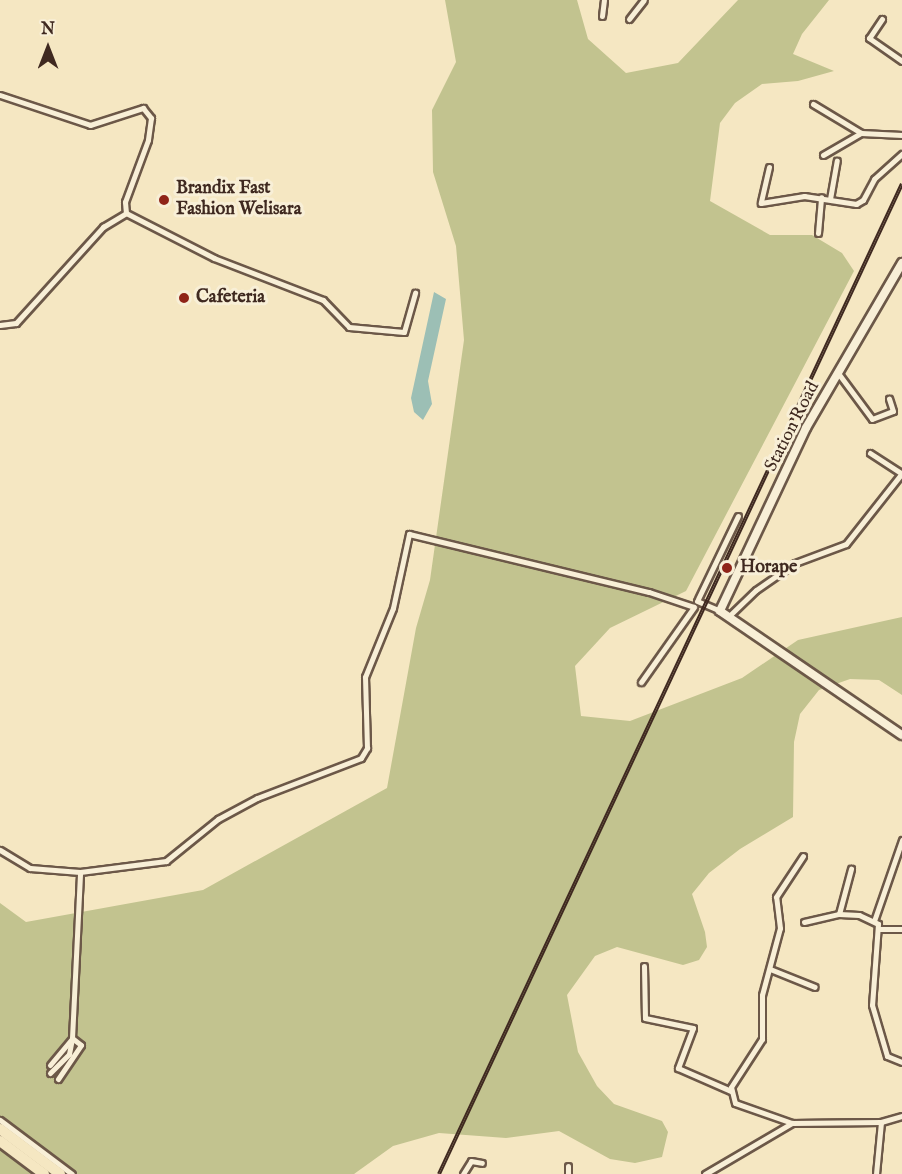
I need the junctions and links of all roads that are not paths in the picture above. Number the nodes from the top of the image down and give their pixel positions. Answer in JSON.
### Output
{"nodes":[{"id":1,"x":604,"y":0,"type":"edge"},
{"id":2,"x":632,"y":0,"type":"edge"},
{"id":3,"x":642,"y":2,"type":"edge"},
{"id":4,"x":602,"y":15,"type":"dead end"},
{"id":5,"x":629,"y":19,"type":"dead end"},
{"id":6,"x":882,"y":19,"type":"dead end"},
{"id":7,"x":902,"y":61,"type":"edge"},
{"id":8,"x":0,"y":95,"type":"edge"},
{"id":9,"x":813,"y":104,"type":"dead end"},
{"id":10,"x":861,"y":133,"type":"junction"},
{"id":11,"x":902,"y":135,"type":"edge"},
{"id":12,"x":902,"y":154,"type":"edge"},
{"id":13,"x":823,"y":155,"type":"dead end"},
{"id":14,"x":837,"y":161,"type":"dead end"},
{"id":15,"x":769,"y":168,"type":"dead end"},
{"id":16,"x":821,"y":197,"type":"junction"},
{"id":17,"x":830,"y":199,"type":"junction"},
{"id":18,"x":126,"y":213,"type":"junction"},
{"id":19,"x":818,"y":233,"type":"dead end"},
{"id":20,"x":902,"y":263,"type":"edge"},
{"id":21,"x":415,"y":293,"type":"dead end"},
{"id":22,"x":0,"y":325,"type":"edge"},
{"id":23,"x":838,"y":373,"type":"junction"},
{"id":24,"x":889,"y":399,"type":"dead end"},
{"id":25,"x":870,"y":453,"type":"dead end"},
{"id":26,"x":902,"y":473,"type":"edge"},
{"id":27,"x":738,"y":516,"type":"dead end"},
{"id":28,"x":698,"y":599,"type":"junction"},
{"id":29,"x":694,"y":608,"type":"junction"},
{"id":30,"x":720,"y":611,"type":"junction"},
{"id":31,"x":729,"y":616,"type":"junction"},
{"id":32,"x":641,"y":682,"type":"dead end"},
{"id":33,"x":902,"y":735,"type":"edge"},
{"id":34,"x":902,"y":840,"type":"edge"},
{"id":35,"x":0,"y":850,"type":"edge"},
{"id":36,"x":803,"y":856,"type":"dead end"},
{"id":37,"x":851,"y":869,"type":"dead end"},
{"id":38,"x":80,"y":872,"type":"junction"},
{"id":39,"x":839,"y":914,"type":"junction"},
{"id":40,"x":874,"y":921,"type":"junction"},
{"id":41,"x":804,"y":922,"type":"dead end"},
{"id":42,"x":879,"y":929,"type":"junction"},
{"id":43,"x":902,"y":929,"type":"edge"},
{"id":44,"x":644,"y":966,"type":"dead end"},
{"id":45,"x":770,"y":969,"type":"junction"},
{"id":46,"x":814,"y":987,"type":"dead end"},
{"id":47,"x":72,"y":1038,"type":"junction"},
{"id":48,"x":902,"y":1062,"type":"edge"},
{"id":49,"x":50,"y":1065,"type":"dead end"},
{"id":50,"x":50,"y":1073,"type":"dead end"},
{"id":51,"x":58,"y":1079,"type":"dead end"},
{"id":52,"x":731,"y":1090,"type":"junction"},
{"id":53,"x":902,"y":1116,"type":"edge"},
{"id":54,"x":0,"y":1120,"type":"edge"},
{"id":55,"x":881,"y":1122,"type":"junction"},
{"id":56,"x":792,"y":1123,"type":"junction"},
{"id":57,"x":0,"y":1129,"type":"edge"},
{"id":58,"x":0,"y":1141,"type":"edge"},
{"id":59,"x":482,"y":1163,"type":"dead end"},
{"id":60,"x":568,"y":1166,"type":"dead end"},
{"id":61,"x":715,"y":1172,"type":"edge"},
{"id":62,"x":44,"y":1174,"type":"edge"},
{"id":63,"x":60,"y":1174,"type":"edge"},
{"id":64,"x":72,"y":1174,"type":"edge"},
{"id":65,"x":463,"y":1174,"type":"edge"},
{"id":66,"x":568,"y":1174,"type":"edge"},
{"id":67,"x":705,"y":1174,"type":"edge"},
{"id":68,"x":876,"y":1174,"type":"edge"}],
"edges":[{"from":1,"to":4,"type":"street"},
{"from":2,"to":3,"type":"street"},
{"from":3,"to":5,"type":"street"},
{"from":6,"to":7,"type":"street"},
{"from":8,"to":18,"type":"street"},
{"from":9,"to":10,"type":"street"},
{"from":10,"to":11,"type":"street"},
{"from":10,"to":13,"type":"street"},
{"from":12,"to":17,"type":"street"},
{"from":14,"to":17,"type":"street"},
{"from":15,"to":16,"type":"street"},
{"from":16,"to":17,"type":"street"},
{"from":16,"to":19,"type":"street"},
{"from":18,"to":21,"type":"street"},
{"from":18,"to":22,"type":"street"},
{"from":20,"to":23,"type":"street","name":"Station Road"},
{"from":23,"to":24,"type":"street"},
{"from":23,"to":30,"type":"street","name":"Station Road"},
{"from":25,"to":26,"type":"street"},
{"from":26,"to":31,"type":"street"},
{"from":27,"to":28,"type":"street"},
{"from":28,"to":29,"type":"street"},
{"from":28,"to":30,"type":"street"},
{"from":29,"to":32,"type":"street"},
{"from":29,"to":38,"type":"street"},
{"from":30,"to":31,"type":"street"},
{"from":31,"to":33,"type":"street"},
{"from":34,"to":40,"type":"street"},
{"from":35,"to":38,"type":"street"},
{"from":36,"to":45,"type":"street"},
{"from":37,"to":39,"type":"street"},
{"from":38,"to":47,"type":"street"},
{"from":39,"to":40,"type":"street"},
{"from":39,"to":41,"type":"street"},
{"from":40,"to":42,"type":"street"},
{"from":42,"to":43,"type":"street"},
{"from":42,"to":48,"type":"street"},
{"from":44,"to":52,"type":"street"},
{"from":45,"to":46,"type":"street"},
{"from":45,"to":52,"type":"street"},
{"from":47,"to":49,"type":"street"},
{"from":47,"to":50,"type":"street"},
{"from":47,"to":51,"type":"street"},
{"from":52,"to":56,"type":"street"},
{"from":53,"to":55,"type":"street"},
{"from":54,"to":64,"type":"street"},
{"from":55,"to":56,"type":"street"},
{"from":55,"to":68,"type":"street"},
{"from":56,"to":61,"type":"street"},
{"from":57,"to":63,"type":"highway"},
{"from":58,"to":62,"type":"highway"},
{"from":59,"to":65,"type":"street"},
{"from":60,"to":66,"type":"street"},
{"from":61,"to":67,"type":"street"}]}
